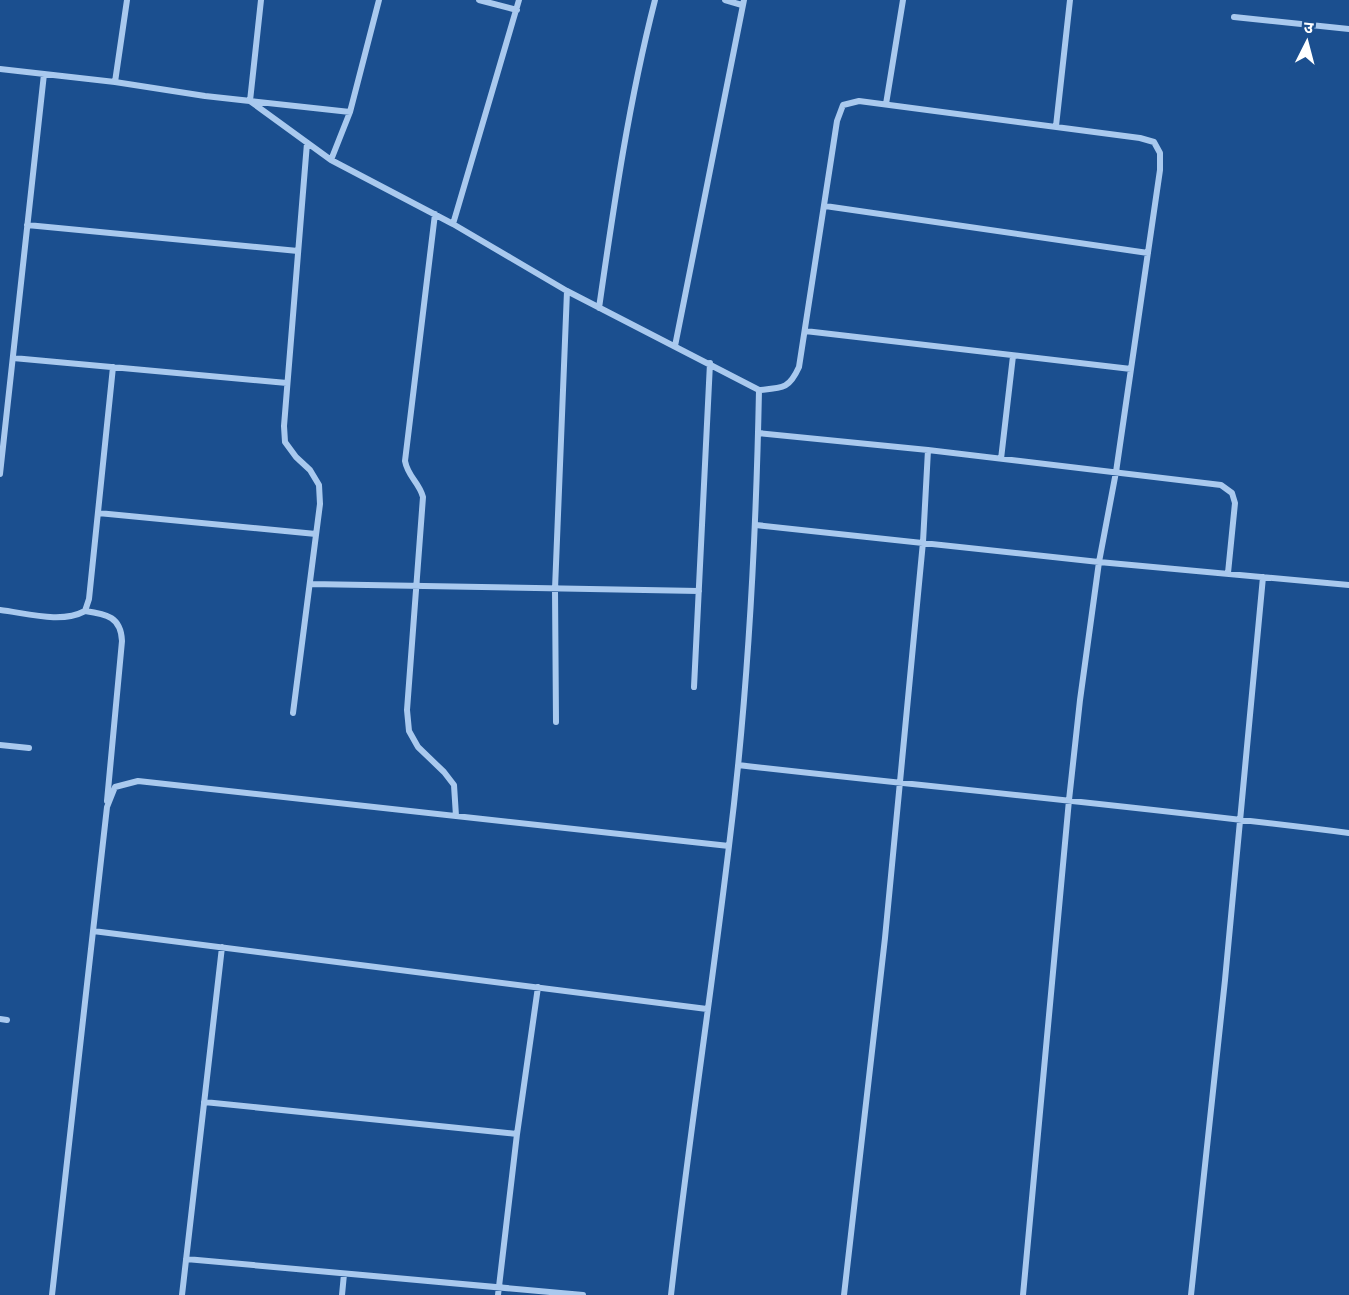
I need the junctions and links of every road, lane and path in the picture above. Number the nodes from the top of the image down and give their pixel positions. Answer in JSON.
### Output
{"nodes":[{"id":1,"x":127,"y":0,"type":"edge"},
{"id":2,"x":261,"y":0,"type":"edge"},
{"id":3,"x":379,"y":0,"type":"edge"},
{"id":4,"x":479,"y":0,"type":"edge"},
{"id":5,"x":519,"y":0,"type":"edge"},
{"id":6,"x":655,"y":0,"type":"edge"},
{"id":7,"x":725,"y":0,"type":"edge"},
{"id":8,"x":903,"y":0,"type":"edge"},
{"id":9,"x":1070,"y":0,"type":"edge"},
{"id":10,"x":743,"y":2,"type":"edge"},
{"id":11,"x":517,"y":10,"type":"junction"},
{"id":12,"x":1234,"y":17,"type":"dead end"},
{"id":13,"x":1349,"y":29,"type":"edge"},
{"id":14,"x":0,"y":69,"type":"edge"},
{"id":15,"x":44,"y":74,"type":"junction"},
{"id":16,"x":115,"y":82,"type":"junction"},
{"id":17,"x":250,"y":101,"type":"junction"},
{"id":18,"x":886,"y":104,"type":"junction"},
{"id":19,"x":350,"y":112,"type":"junction"},
{"id":20,"x":1056,"y":126,"type":"junction"},
{"id":21,"x":307,"y":143,"type":"junction"},
{"id":22,"x":331,"y":160,"type":"junction"},
{"id":23,"x":825,"y":206,"type":"junction"},
{"id":24,"x":435,"y":214,"type":"junction"},
{"id":25,"x":453,"y":224,"type":"junction"},
{"id":26,"x":27,"y":225,"type":"junction"},
{"id":27,"x":298,"y":251,"type":"junction"},
{"id":28,"x":1148,"y":253,"type":"junction"},
{"id":29,"x":567,"y":291,"type":"junction"},
{"id":30,"x":599,"y":308,"type":"junction"},
{"id":31,"x":805,"y":331,"type":"junction"},
{"id":32,"x":675,"y":346,"type":"junction"},
{"id":33,"x":1013,"y":356,"type":"junction"},
{"id":34,"x":13,"y":358,"type":"junction"},
{"id":35,"x":710,"y":363,"type":"junction"},
{"id":36,"x":113,"y":367,"type":"junction"},
{"id":37,"x":1131,"y":369,"type":"junction"},
{"id":38,"x":287,"y":383,"type":"junction"},
{"id":39,"x":759,"y":390,"type":"junction"},
{"id":40,"x":3,"y":412,"type":"edge"},
{"id":41,"x":759,"y":433,"type":"junction"},
{"id":42,"x":928,"y":450,"type":"junction"},
{"id":43,"x":1001,"y":459,"type":"junction"},
{"id":44,"x":1116,"y":472,"type":"junction"},
{"id":45,"x":0,"y":474,"type":"edge"},
{"id":46,"x":98,"y":513,"type":"junction"},
{"id":47,"x":756,"y":525,"type":"junction"},
{"id":48,"x":316,"y":534,"type":"junction"},
{"id":49,"x":923,"y":542,"type":"junction"},
{"id":50,"x":1099,"y":562,"type":"junction"},
{"id":51,"x":1228,"y":573,"type":"junction"},
{"id":52,"x":1263,"y":577,"type":"junction"},
{"id":53,"x":310,"y":584,"type":"junction"},
{"id":54,"x":1349,"y":585,"type":"edge"},
{"id":55,"x":417,"y":586,"type":"junction"},
{"id":56,"x":555,"y":589,"type":"junction"},
{"id":57,"x":699,"y":591,"type":"junction"},
{"id":58,"x":0,"y":610,"type":"edge"},
{"id":59,"x":85,"y":611,"type":"junction"},
{"id":60,"x":694,"y":687,"type":"dead end"},
{"id":61,"x":293,"y":713,"type":"dead end"},
{"id":62,"x":556,"y":722,"type":"dead end"},
{"id":63,"x":0,"y":745,"type":"edge"},
{"id":64,"x":29,"y":748,"type":"dead end"},
{"id":65,"x":738,"y":765,"type":"junction"},
{"id":66,"x":900,"y":784,"type":"junction"},
{"id":67,"x":1069,"y":800,"type":"junction"},
{"id":68,"x":107,"y":807,"type":"junction"},
{"id":69,"x":456,"y":816,"type":"junction"},
{"id":70,"x":1240,"y":819,"type":"junction"},
{"id":71,"x":1349,"y":833,"type":"edge"},
{"id":72,"x":729,"y":846,"type":"junction"},
{"id":73,"x":93,"y":931,"type":"junction"},
{"id":74,"x":222,"y":947,"type":"junction"},
{"id":75,"x":538,"y":987,"type":"junction"},
{"id":76,"x":707,"y":1009,"type":"junction"},
{"id":77,"x":204,"y":1102,"type":"junction"},
{"id":78,"x":517,"y":1134,"type":"junction"},
{"id":79,"x":186,"y":1259,"type":"junction"},
{"id":80,"x":344,"y":1274,"type":"junction"},
{"id":81,"x":499,"y":1286,"type":"junction"},
{"id":82,"x":52,"y":1295,"type":"edge"},
{"id":83,"x":182,"y":1295,"type":"edge"},
{"id":84,"x":342,"y":1295,"type":"edge"},
{"id":85,"x":498,"y":1295,"type":"edge"},
{"id":86,"x":583,"y":1295,"type":"edge"},
{"id":87,"x":671,"y":1295,"type":"edge"},
{"id":88,"x":844,"y":1295,"type":"edge"},
{"id":89,"x":1023,"y":1295,"type":"edge"},
{"id":90,"x":1191,"y":1295,"type":"edge"}],
"edges":[{"from":1,"to":16,"type":"street"},
{"from":2,"to":17,"type":"street"},
{"from":3,"to":19,"type":"street"},
{"from":4,"to":11,"type":"street"},
{"from":5,"to":11,"type":"street"},
{"from":6,"to":30,"type":"street"},
{"from":7,"to":10,"type":"street"},
{"from":8,"to":18,"type":"street"},
{"from":9,"to":20,"type":"street"},
{"from":10,"to":32,"type":"street"},
{"from":11,"to":25,"type":"street"},
{"from":12,"to":13,"type":"street"},
{"from":14,"to":15,"type":"street"},
{"from":15,"to":16,"type":"street"},
{"from":15,"to":26,"type":"street"},
{"from":16,"to":17,"type":"street"},
{"from":17,"to":19,"type":"street"},
{"from":17,"to":21,"type":"street"},
{"from":18,"to":20,"type":"street"},
{"from":18,"to":23,"type":"street"},
{"from":19,"to":22,"type":"street"},
{"from":20,"to":28,"type":"street"},
{"from":21,"to":22,"type":"street"},
{"from":21,"to":27,"type":"street"},
{"from":22,"to":24,"type":"street"},
{"from":23,"to":28,"type":"street"},
{"from":23,"to":31,"type":"street"},
{"from":24,"to":25,"type":"street"},
{"from":24,"to":55,"type":"street"},
{"from":25,"to":29,"type":"street"},
{"from":26,"to":27,"type":"street"},
{"from":26,"to":34,"type":"street"},
{"from":27,"to":38,"type":"street"},
{"from":28,"to":37,"type":"street"},
{"from":29,"to":30,"type":"street"},
{"from":29,"to":56,"type":"street"},
{"from":30,"to":32,"type":"street"},
{"from":31,"to":33,"type":"street"},
{"from":31,"to":39,"type":"street"},
{"from":32,"to":35,"type":"street"},
{"from":33,"to":37,"type":"street"},
{"from":33,"to":43,"type":"street"},
{"from":34,"to":36,"type":"street"},
{"from":34,"to":40,"type":"street"},
{"from":35,"to":39,"type":"street"},
{"from":35,"to":57,"type":"street"},
{"from":36,"to":38,"type":"street"},
{"from":36,"to":46,"type":"street"},
{"from":37,"to":44,"type":"street"},
{"from":38,"to":48,"type":"street"},
{"from":39,"to":41,"type":"street"},
{"from":40,"to":45,"type":"street"},
{"from":41,"to":42,"type":"street"},
{"from":41,"to":47,"type":"street"},
{"from":42,"to":43,"type":"street"},
{"from":42,"to":49,"type":"street"},
{"from":43,"to":44,"type":"street"},
{"from":44,"to":50,"type":"street"},
{"from":44,"to":51,"type":"street"},
{"from":46,"to":48,"type":"street"},
{"from":46,"to":59,"type":"street"},
{"from":47,"to":49,"type":"street"},
{"from":47,"to":65,"type":"street"},
{"from":48,"to":53,"type":"street"},
{"from":49,"to":50,"type":"street"},
{"from":49,"to":66,"type":"street"},
{"from":50,"to":51,"type":"street"},
{"from":50,"to":67,"type":"street"},
{"from":51,"to":52,"type":"street"},
{"from":52,"to":54,"type":"street"},
{"from":52,"to":70,"type":"street"},
{"from":53,"to":55,"type":"street"},
{"from":53,"to":61,"type":"street"},
{"from":55,"to":56,"type":"street"},
{"from":55,"to":69,"type":"street"},
{"from":56,"to":57,"type":"street"},
{"from":56,"to":62,"type":"street"},
{"from":57,"to":60,"type":"street"},
{"from":58,"to":59,"type":"street"},
{"from":59,"to":68,"type":"street"},
{"from":63,"to":64,"type":"street"},
{"from":65,"to":66,"type":"street"},
{"from":65,"to":72,"type":"street"},
{"from":66,"to":67,"type":"street"},
{"from":66,"to":88,"type":"street"},
{"from":67,"to":70,"type":"street"},
{"from":67,"to":89,"type":"street"},
{"from":68,"to":69,"type":"street"},
{"from":68,"to":73,"type":"street"},
{"from":69,"to":72,"type":"street"},
{"from":70,"to":71,"type":"street"},
{"from":70,"to":90,"type":"street"},
{"from":72,"to":76,"type":"street"},
{"from":73,"to":74,"type":"street"},
{"from":73,"to":82,"type":"street"},
{"from":74,"to":75,"type":"street"},
{"from":74,"to":77,"type":"street"},
{"from":75,"to":76,"type":"street"},
{"from":75,"to":78,"type":"street"},
{"from":76,"to":87,"type":"street"},
{"from":77,"to":78,"type":"street"},
{"from":77,"to":79,"type":"street"},
{"from":78,"to":81,"type":"street"},
{"from":79,"to":80,"type":"street"},
{"from":79,"to":83,"type":"street"},
{"from":80,"to":81,"type":"street"},
{"from":80,"to":84,"type":"street"},
{"from":81,"to":85,"type":"street"},
{"from":81,"to":86,"type":"street"}]}
